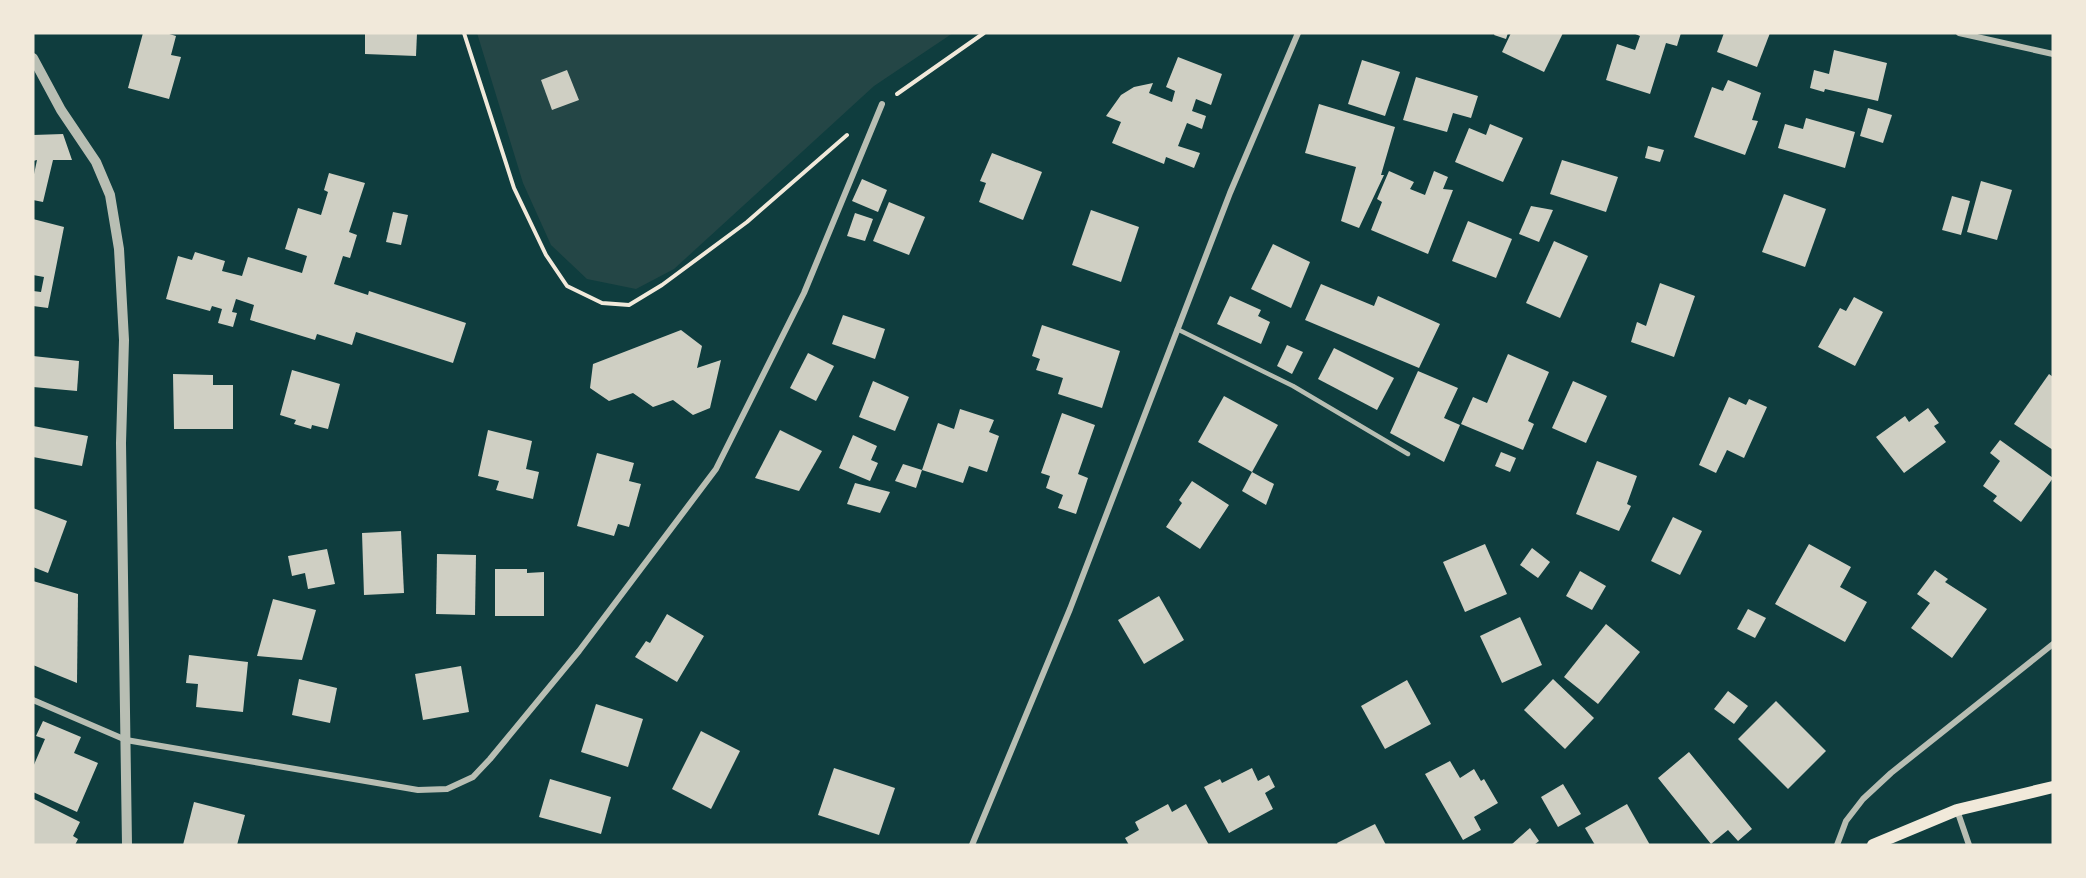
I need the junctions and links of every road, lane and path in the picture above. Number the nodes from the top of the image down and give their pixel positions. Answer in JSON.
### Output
{"nodes":[{"id":1,"x":464,"y":33,"type":"edge"},
{"id":2,"x":984,"y":33,"type":"edge"},
{"id":3,"x":1298,"y":33,"type":"edge"},
{"id":4,"x":1959,"y":33,"type":"edge"},
{"id":5,"x":2053,"y":54,"type":"edge"},
{"id":6,"x":33,"y":58,"type":"edge"},
{"id":7,"x":882,"y":104,"type":"junction"},
{"id":8,"x":1177,"y":329,"type":"junction"},
{"id":9,"x":1408,"y":454,"type":"dead end"},
{"id":10,"x":2053,"y":644,"type":"edge"},
{"id":11,"x":33,"y":700,"type":"edge"},
{"id":12,"x":126,"y":740,"type":"junction"},
{"id":13,"x":2053,"y":787,"type":"edge"},
{"id":14,"x":1957,"y":810,"type":"junction"},
{"id":15,"x":127,"y":845,"type":"edge"},
{"id":16,"x":972,"y":845,"type":"edge"},
{"id":17,"x":1837,"y":845,"type":"edge"},
{"id":18,"x":1873,"y":845,"type":"edge"},
{"id":19,"x":1968,"y":845,"type":"edge"}],
"edges":[{"from":1,"to":7,"type":"path"},
{"from":2,"to":7,"type":"path"},
{"from":3,"to":8,"type":"street"},
{"from":4,"to":5,"type":"street"},
{"from":6,"to":12,"type":"street"},
{"from":7,"to":12,"type":"street"},
{"from":8,"to":9,"type":"lane"},
{"from":8,"to":16,"type":"street"},
{"from":10,"to":17,"type":"street"},
{"from":11,"to":12,"type":"street"},
{"from":12,"to":15,"type":"street"},
{"from":13,"to":14,"type":"main road"},
{"from":14,"to":18,"type":"main road"},
{"from":14,"to":19,"type":"street"}]}
